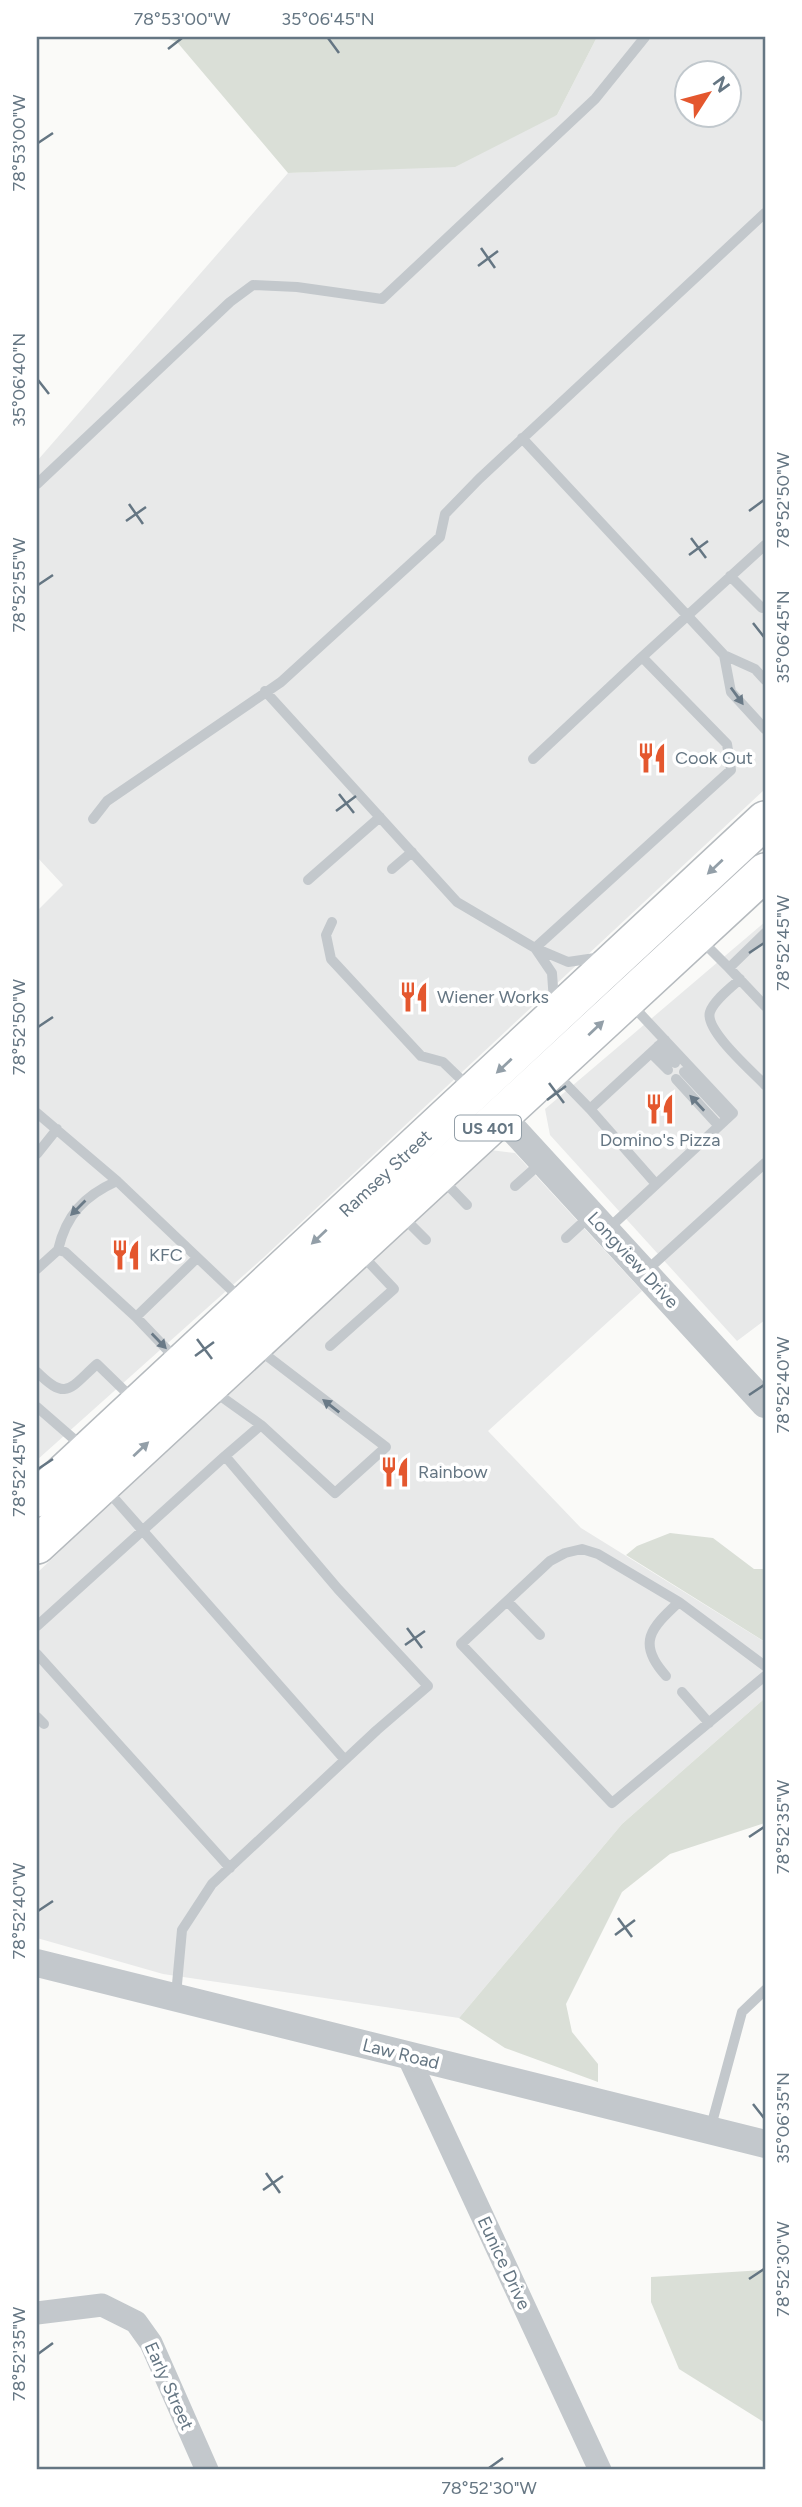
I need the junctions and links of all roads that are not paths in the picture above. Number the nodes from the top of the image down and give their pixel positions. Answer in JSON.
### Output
{"nodes":[{"id":1,"x":645,"y":37,"type":"edge"},
{"id":2,"x":765,"y":213,"type":"edge"},
{"id":3,"x":522,"y":438,"type":"junction"},
{"id":4,"x":37,"y":484,"type":"edge"},
{"id":5,"x":765,"y":545,"type":"edge"},
{"id":6,"x":730,"y":576,"type":"junction"},
{"id":7,"x":762,"y":608,"type":"dead end"},
{"id":8,"x":687,"y":615,"type":"junction"},
{"id":9,"x":724,"y":655,"type":"junction"},
{"id":10,"x":642,"y":657,"type":"junction"},
{"id":11,"x":765,"y":680,"type":"edge"},
{"id":12,"x":265,"y":691,"type":"junction"},
{"id":13,"x":765,"y":729,"type":"edge"},
{"id":14,"x":533,"y":760,"type":"dead end"},
{"id":15,"x":380,"y":817,"type":"junction"},
{"id":16,"x":93,"y":820,"type":"dead end"},
{"id":17,"x":765,"y":820,"type":"edge"},
{"id":18,"x":412,"y":852,"type":"junction"},
{"id":19,"x":393,"y":869,"type":"dead end"},
{"id":20,"x":765,"y":872,"type":"edge"},
{"id":21,"x":309,"y":880,"type":"dead end"},
{"id":22,"x":332,"y":922,"type":"dead end"},
{"id":23,"x":765,"y":933,"type":"edge"},
{"id":24,"x":696,"y":935,"type":"junction"},
{"id":25,"x":535,"y":947,"type":"junction"},
{"id":26,"x":624,"y":951,"type":"junction"},
{"id":27,"x":729,"y":968,"type":"junction"},
{"id":28,"x":740,"y":979,"type":"junction"},
{"id":29,"x":627,"y":1000,"type":"junction"},
{"id":30,"x":765,"y":1006,"type":"edge"},
{"id":31,"x":552,"y":1022,"type":"junction"},
{"id":32,"x":658,"y":1046,"type":"junction"},
{"id":33,"x":551,"y":1069,"type":"junction"},
{"id":34,"x":765,"y":1085,"type":"edge"},
{"id":35,"x":488,"y":1105,"type":"junction"},
{"id":36,"x":590,"y":1110,"type":"junction"},
{"id":37,"x":37,"y":1113,"type":"edge"},
{"id":38,"x":723,"y":1122,"type":"junction"},
{"id":39,"x":57,"y":1129,"type":"junction"},
{"id":40,"x":37,"y":1154,"type":"edge"},
{"id":41,"x":543,"y":1162,"type":"junction"},
{"id":42,"x":765,"y":1163,"type":"edge"},
{"id":43,"x":438,"y":1174,"type":"junction"},
{"id":44,"x":117,"y":1181,"type":"junction"},
{"id":45,"x":656,"y":1184,"type":"junction"},
{"id":46,"x":515,"y":1186,"type":"dead end"},
{"id":47,"x":467,"y":1205,"type":"dead end"},
{"id":48,"x":398,"y":1211,"type":"junction"},
{"id":49,"x":599,"y":1223,"type":"junction"},
{"id":50,"x":566,"y":1238,"type":"dead end"},
{"id":51,"x":426,"y":1240,"type":"dead end"},
{"id":52,"x":356,"y":1249,"type":"junction"},
{"id":53,"x":58,"y":1250,"type":"junction"},
{"id":54,"x":197,"y":1258,"type":"junction"},
{"id":55,"x":37,"y":1269,"type":"edge"},
{"id":56,"x":644,"y":1273,"type":"junction"},
{"id":57,"x":246,"y":1304,"type":"junction"},
{"id":58,"x":136,"y":1317,"type":"junction"},
{"id":59,"x":253,"y":1345,"type":"junction"},
{"id":60,"x":330,"y":1346,"type":"dead end"},
{"id":61,"x":37,"y":1373,"type":"edge"},
{"id":62,"x":195,"y":1376,"type":"junction"},
{"id":63,"x":138,"y":1403,"type":"junction"},
{"id":64,"x":765,"y":1404,"type":"edge"},
{"id":65,"x":37,"y":1407,"type":"edge"},
{"id":66,"x":261,"y":1425,"type":"junction"},
{"id":67,"x":88,"y":1451,"type":"junction"},
{"id":68,"x":225,"y":1456,"type":"junction"},
{"id":69,"x":102,"y":1484,"type":"junction"},
{"id":70,"x":37,"y":1498,"type":"edge"},
{"id":71,"x":142,"y":1529,"type":"junction"},
{"id":72,"x":37,"y":1545,"type":"edge"},
{"id":73,"x":507,"y":1601,"type":"junction"},
{"id":74,"x":679,"y":1602,"type":"junction"},
{"id":75,"x":37,"y":1626,"type":"edge"},
{"id":76,"x":540,"y":1635,"type":"dead end"},
{"id":77,"x":37,"y":1654,"type":"edge"},
{"id":78,"x":765,"y":1666,"type":"edge"},
{"id":79,"x":666,"y":1676,"type":"dead end"},
{"id":80,"x":765,"y":1676,"type":"edge"},
{"id":81,"x":682,"y":1692,"type":"dead end"},
{"id":82,"x":709,"y":1723,"type":"junction"},
{"id":83,"x":345,"y":1760,"type":"junction"},
{"id":84,"x":230,"y":1868,"type":"junction"},
{"id":85,"x":37,"y":1963,"type":"edge"},
{"id":86,"x":765,"y":1990,"type":"edge"},
{"id":87,"x":176,"y":1998,"type":"junction"},
{"id":88,"x":408,"y":2056,"type":"junction"},
{"id":89,"x":710,"y":2131,"type":"junction"},
{"id":90,"x":765,"y":2144,"type":"edge"},
{"id":91,"x":37,"y":2313,"type":"edge"},
{"id":92,"x":207,"y":2470,"type":"edge"},
{"id":93,"x":600,"y":2470,"type":"edge"}],
"edges":[{"from":1,"to":4,"type":"lane"},
{"from":2,"to":3,"type":"lane"},
{"from":3,"to":8,"type":"lane"},
{"from":3,"to":12,"type":"lane"},
{"from":5,"to":6,"type":"lane"},
{"from":6,"to":7,"type":"lane"},
{"from":6,"to":8,"type":"lane"},
{"from":8,"to":9,"type":"lane"},
{"from":8,"to":10,"type":"lane"},
{"from":9,"to":11,"type":"lane"},
{"from":9,"to":13,"type":"lane","one_way":true},
{"from":10,"to":14,"type":"lane"},
{"from":10,"to":25,"type":"lane"},
{"from":12,"to":15,"type":"lane"},
{"from":12,"to":16,"type":"lane"},
{"from":15,"to":18,"type":"lane"},
{"from":15,"to":21,"type":"lane"},
{"from":17,"to":26,"type":"main road","name":"Ramsey Street","number":"US 401","one_way":true},
{"from":18,"to":19,"type":"lane"},
{"from":18,"to":25,"type":"lane"},
{"from":20,"to":24,"type":"main road","name":"Ramsey Street","number":"US 401"},
{"from":22,"to":35,"type":"lane"},
{"from":23,"to":27,"type":"lane"},
{"from":24,"to":27,"type":"lane"},
{"from":24,"to":29,"type":"main road","name":"Ramsey Street","number":"US 401"},
{"from":25,"to":26,"type":"lane"},
{"from":25,"to":31,"type":"lane"},
{"from":26,"to":31,"type":"main road","name":"Ramsey Street","number":"US 401"},
{"from":27,"to":28,"type":"lane"},
{"from":28,"to":30,"type":"lane"},
{"from":28,"to":34,"type":"lane"},
{"from":29,"to":32,"type":"lane"},
{"from":33,"to":29,"type":"main road","name":"Ramsey Street","number":"US 401","one_way":true},
{"from":31,"to":35,"type":"main road","name":"Ramsey Street","number":"US 401","one_way":true},
{"from":32,"to":36,"type":"lane"},
{"from":38,"to":32,"type":"lane","one_way":true},
{"from":32,"to":38,"type":"lane"},
{"from":33,"to":35,"type":"main road","name":"Ramsey Street","number":"US 401"},
{"from":33,"to":36,"type":"lane"},
{"from":35,"to":41,"type":"street","name":"Longview Drive"},
{"from":35,"to":43,"type":"main road","name":"Ramsey Street","number":"US 401"},
{"from":35,"to":57,"type":"main road","name":"Ramsey Street","number":"US 401","one_way":true},
{"from":36,"to":45,"type":"lane"},
{"from":37,"to":39,"type":"lane"},
{"from":38,"to":45,"type":"lane"},
{"from":39,"to":40,"type":"lane"},
{"from":39,"to":44,"type":"lane"},
{"from":41,"to":46,"type":"lane"},
{"from":41,"to":49,"type":"street","name":"Longview Drive"},
{"from":42,"to":56,"type":"lane"},
{"from":43,"to":47,"type":"lane"},
{"from":43,"to":48,"type":"main road","name":"Ramsey Street","number":"US 401"},
{"from":44,"to":53,"type":"lane","one_way":true},
{"from":44,"to":54,"type":"lane"},
{"from":45,"to":49,"type":"lane"},
{"from":48,"to":51,"type":"lane"},
{"from":48,"to":52,"type":"main road","name":"Ramsey Street","number":"US 401"},
{"from":49,"to":50,"type":"lane"},
{"from":49,"to":56,"type":"street","name":"Longview Drive"},
{"from":52,"to":59,"type":"main road","name":"Ramsey Street","number":"US 401"},
{"from":52,"to":60,"type":"lane"},
{"from":53,"to":55,"type":"lane"},
{"from":53,"to":58,"type":"lane"},
{"from":54,"to":57,"type":"lane"},
{"from":54,"to":58,"type":"lane"},
{"from":56,"to":64,"type":"street","name":"Longview Drive"},
{"from":57,"to":62,"type":"main road","name":"Ramsey Street","number":"US 401"},
{"from":58,"to":62,"type":"lane","one_way":true},
{"from":59,"to":62,"type":"main road","name":"Ramsey Street","number":"US 401"},
{"from":66,"to":59,"type":"lane","one_way":true},
{"from":61,"to":63,"type":"lane"},
{"from":62,"to":63,"type":"main road","name":"Ramsey Street","number":"US 401"},
{"from":62,"to":66,"type":"lane"},
{"from":69,"to":62,"type":"main road","name":"Ramsey Street","number":"US 401","one_way":true},
{"from":63,"to":67,"type":"main road","name":"Ramsey Street","number":"US 401"},
{"from":65,"to":67,"type":"lane"},
{"from":66,"to":68,"type":"lane"},
{"from":67,"to":70,"type":"main road","name":"Ramsey Street","number":"US 401"},
{"from":68,"to":71,"type":"lane"},
{"from":68,"to":83,"type":"lane"},
{"from":69,"to":71,"type":"lane"},
{"from":69,"to":72,"type":"main road","name":"Ramsey Street","number":"US 401"},
{"from":71,"to":75,"type":"lane"},
{"from":71,"to":83,"type":"lane"},
{"from":73,"to":74,"type":"lane"},
{"from":73,"to":76,"type":"lane"},
{"from":73,"to":82,"type":"lane"},
{"from":74,"to":78,"type":"lane"},
{"from":74,"to":79,"type":"lane"},
{"from":77,"to":84,"type":"lane"},
{"from":80,"to":82,"type":"lane"},
{"from":81,"to":82,"type":"lane"},
{"from":83,"to":84,"type":"lane"},
{"from":84,"to":87,"type":"lane"},
{"from":85,"to":87,"type":"street","name":"Law Road"},
{"from":86,"to":89,"type":"lane"},
{"from":87,"to":88,"type":"street","name":"Law Road"},
{"from":88,"to":89,"type":"street","name":"Law Road"},
{"from":88,"to":93,"type":"street","name":"Eunice Drive"},
{"from":89,"to":90,"type":"street","name":"Law Road"},
{"from":91,"to":92,"type":"street","name":"Early Street"}]}
